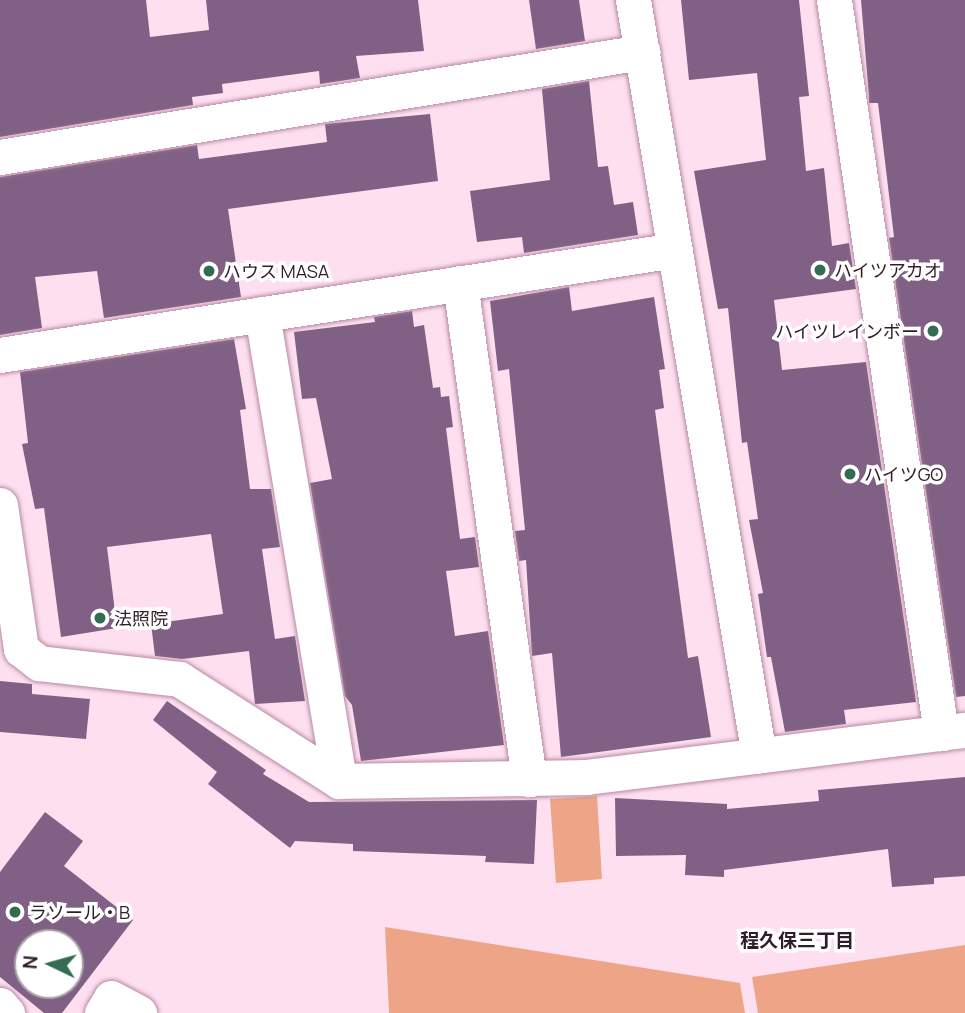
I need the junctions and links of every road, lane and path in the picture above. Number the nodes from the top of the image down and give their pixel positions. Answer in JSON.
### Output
{"nodes":[{"id":1,"x":633,"y":0,"type":"edge"},
{"id":2,"x":834,"y":0,"type":"edge"},
{"id":3,"x":642,"y":52,"type":"junction"},
{"id":4,"x":0,"y":157,"type":"edge"},
{"id":5,"x":675,"y":250,"type":"junction"},
{"id":6,"x":460,"y":284,"type":"junction"},
{"id":7,"x":262,"y":314,"type":"junction"},
{"id":8,"x":0,"y":355,"type":"edge"},
{"id":9,"x":0,"y":505,"type":"edge"},
{"id":10,"x":953,"y":732,"type":"edge"},
{"id":11,"x":759,"y":756,"type":"junction"},
{"id":12,"x":529,"y":779,"type":"junction"},
{"id":13,"x":339,"y":781,"type":"junction"},
{"id":14,"x":0,"y":1005,"type":"edge"},
{"id":15,"x":7,"y":1013,"type":"edge"},
{"id":16,"x":102,"y":1013,"type":"edge"},
{"id":17,"x":139,"y":1013,"type":"edge"}],
"edges":[{"from":1,"to":3,"type":"street"},
{"from":2,"to":10,"type":"street"},
{"from":3,"to":4,"type":"street"},
{"from":3,"to":5,"type":"street"},
{"from":5,"to":6,"type":"street"},
{"from":5,"to":11,"type":"street"},
{"from":6,"to":7,"type":"street"},
{"from":6,"to":12,"type":"street"},
{"from":7,"to":8,"type":"street"},
{"from":7,"to":13,"type":"street"},
{"from":9,"to":13,"type":"street"},
{"from":10,"to":11,"type":"street"},
{"from":11,"to":12,"type":"street"},
{"from":12,"to":13,"type":"street"},
{"from":14,"to":15,"type":"street"},
{"from":16,"to":17,"type":"street"}]}
